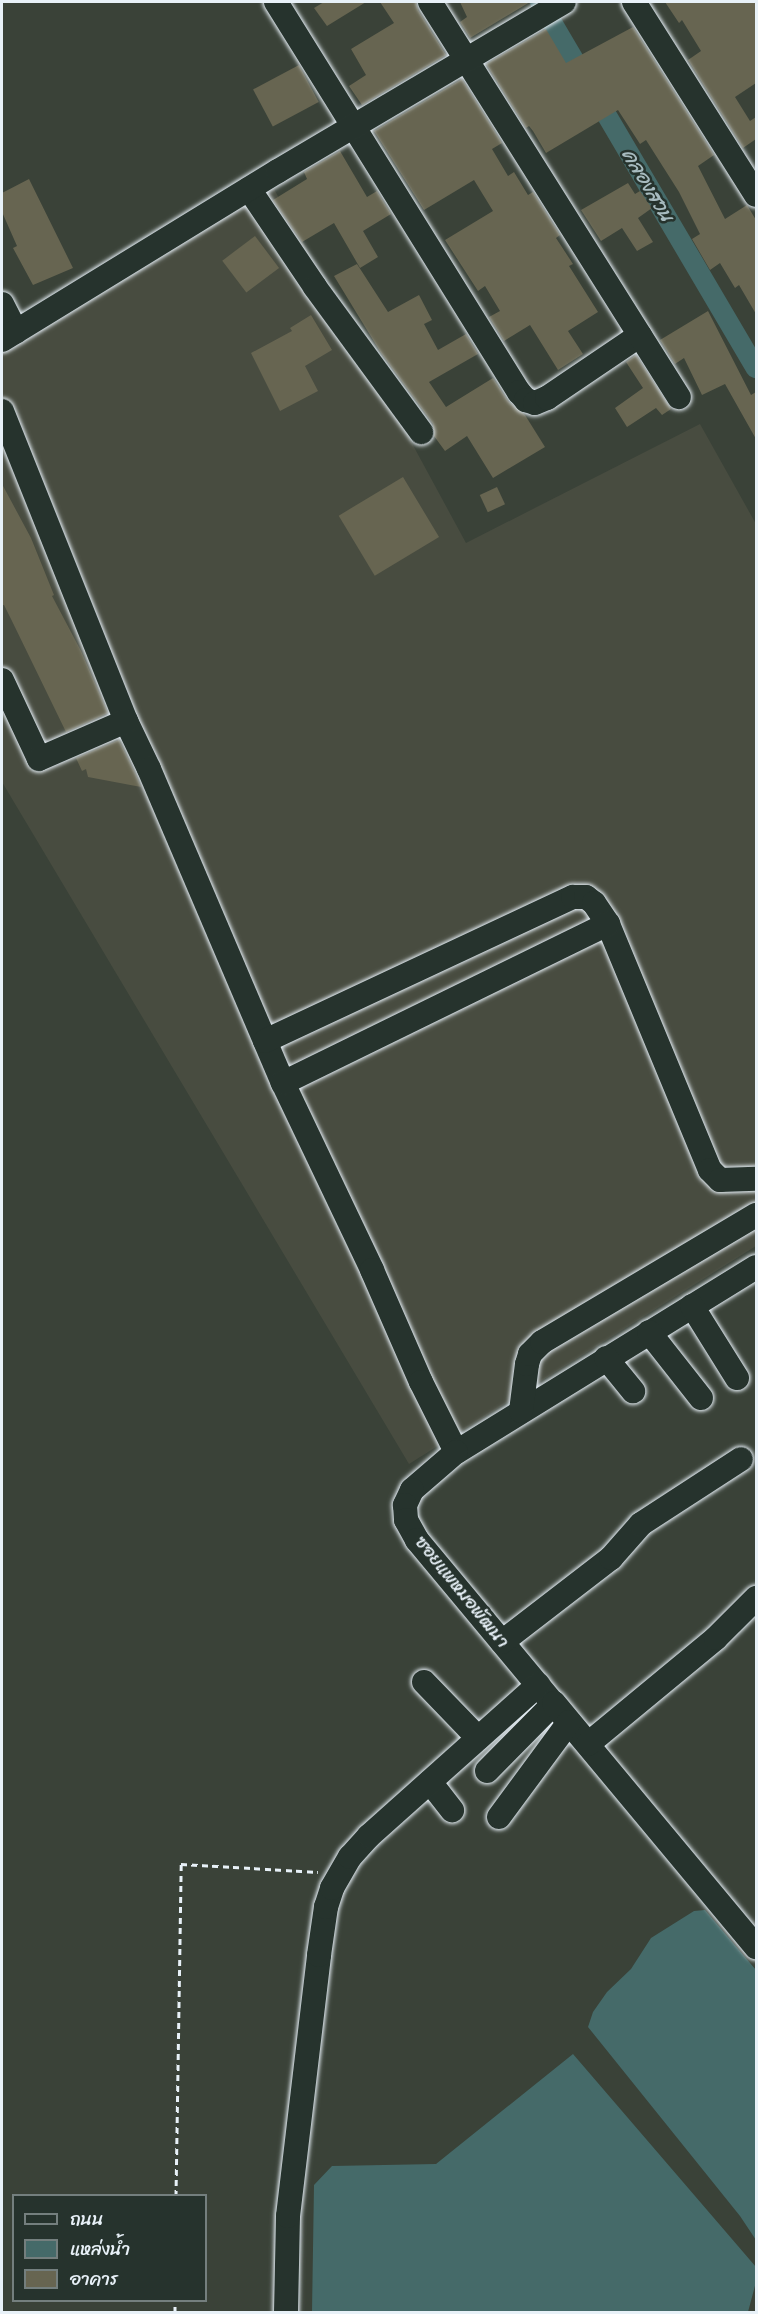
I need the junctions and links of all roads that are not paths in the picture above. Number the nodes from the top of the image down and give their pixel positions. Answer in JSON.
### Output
{"nodes":[{"id":1,"x":276,"y":2,"type":"edge"},
{"id":2,"x":430,"y":2,"type":"edge"},
{"id":3,"x":563,"y":2,"type":"edge"},
{"id":4,"x":634,"y":2,"type":"edge"},
{"id":5,"x":465,"y":59,"type":"junction"},
{"id":6,"x":353,"y":126,"type":"junction"},
{"id":7,"x":249,"y":189,"type":"junction"},
{"id":8,"x":756,"y":195,"type":"edge"},
{"id":9,"x":2,"y":304,"type":"edge"},
{"id":10,"x":640,"y":335,"type":"junction"},
{"id":11,"x":9,"y":336,"type":"edge"},
{"id":12,"x":679,"y":397,"type":"dead end"},
{"id":13,"x":2,"y":411,"type":"edge"},
{"id":14,"x":421,"y":432,"type":"dead end"},
{"id":15,"x":2,"y":680,"type":"edge"},
{"id":16,"x":126,"y":721,"type":"junction"},
{"id":17,"x":608,"y":924,"type":"junction"},
{"id":18,"x":265,"y":1041,"type":"junction"},
{"id":19,"x":283,"y":1083,"type":"junction"},
{"id":20,"x":756,"y":1179,"type":"edge"},
{"id":21,"x":756,"y":1215,"type":"edge"},
{"id":22,"x":756,"y":1267,"type":"edge"},
{"id":23,"x":692,"y":1306,"type":"junction"},
{"id":24,"x":649,"y":1332,"type":"junction"},
{"id":25,"x":606,"y":1358,"type":"junction"},
{"id":26,"x":737,"y":1378,"type":"dead end"},
{"id":27,"x":633,"y":1391,"type":"dead end"},
{"id":28,"x":701,"y":1398,"type":"dead end"},
{"id":29,"x":521,"y":1411,"type":"junction"},
{"id":30,"x":456,"y":1452,"type":"junction"},
{"id":31,"x":741,"y":1459,"type":"dead end"},
{"id":32,"x":756,"y":1598,"type":"edge"},
{"id":33,"x":502,"y":1642,"type":"junction"},
{"id":34,"x":424,"y":1682,"type":"dead end"},
{"id":35,"x":538,"y":1684,"type":"junction"},
{"id":36,"x":554,"y":1703,"type":"junction"},
{"id":37,"x":569,"y":1722,"type":"junction"},
{"id":38,"x":478,"y":1738,"type":"junction"},
{"id":39,"x":588,"y":1744,"type":"junction"},
{"id":40,"x":488,"y":1771,"type":"dead end"},
{"id":41,"x":430,"y":1782,"type":"junction"},
{"id":42,"x":452,"y":1810,"type":"dead end"},
{"id":43,"x":499,"y":1817,"type":"dead end"},
{"id":44,"x":756,"y":1947,"type":"edge"},
{"id":45,"x":286,"y":2313,"type":"edge"}],
"edges":[{"from":1,"to":6,"type":"street"},
{"from":2,"to":5,"type":"street"},
{"from":3,"to":5,"type":"street"},
{"from":4,"to":8,"type":"street"},
{"from":5,"to":6,"type":"street"},
{"from":5,"to":10,"type":"street"},
{"from":6,"to":7,"type":"street"},
{"from":6,"to":10,"type":"street"},
{"from":7,"to":11,"type":"street"},
{"from":7,"to":14,"type":"street"},
{"from":9,"to":11,"type":"street"},
{"from":10,"to":12,"type":"street"},
{"from":13,"to":16,"type":"street"},
{"from":15,"to":16,"type":"street"},
{"from":16,"to":18,"type":"street"},
{"from":17,"to":18,"type":"street"},
{"from":17,"to":19,"type":"street"},
{"from":17,"to":20,"type":"street"},
{"from":18,"to":19,"type":"street"},
{"from":19,"to":30,"type":"street"},
{"from":21,"to":29,"type":"street"},
{"from":22,"to":23,"type":"street","name":"ซอยแพหมอพัฒนา"},
{"from":23,"to":24,"type":"street","name":"ซอยแพหมอพัฒนา"},
{"from":23,"to":26,"type":"street"},
{"from":24,"to":25,"type":"street","name":"ซอยแพหมอพัฒนา"},
{"from":24,"to":28,"type":"street"},
{"from":25,"to":27,"type":"street"},
{"from":25,"to":29,"type":"street","name":"ซอยแพหมอพัฒนา"},
{"from":29,"to":30,"type":"street","name":"ซอยแพหมอพัฒนา"},
{"from":30,"to":33,"type":"street","name":"ซอยแพหมอพัฒนา"},
{"from":31,"to":33,"type":"street"},
{"from":32,"to":39,"type":"street"},
{"from":33,"to":35,"type":"street","name":"ซอยแพหมอพัฒนา"},
{"from":34,"to":38,"type":"street"},
{"from":35,"to":36,"type":"street","name":"ซอยแพหมอพัฒนา"},
{"from":35,"to":38,"type":"street"},
{"from":36,"to":37,"type":"street","name":"ซอยแพหมอพัฒนา"},
{"from":36,"to":39,"type":"street"},
{"from":36,"to":40,"type":"street"},
{"from":37,"to":39,"type":"street","name":"ซอยแพหมอพัฒนา"},
{"from":37,"to":43,"type":"street"},
{"from":38,"to":41,"type":"street"},
{"from":39,"to":44,"type":"street","name":"ซอยแพหมอพัฒนา"},
{"from":41,"to":42,"type":"street"},
{"from":41,"to":45,"type":"street"}]}
